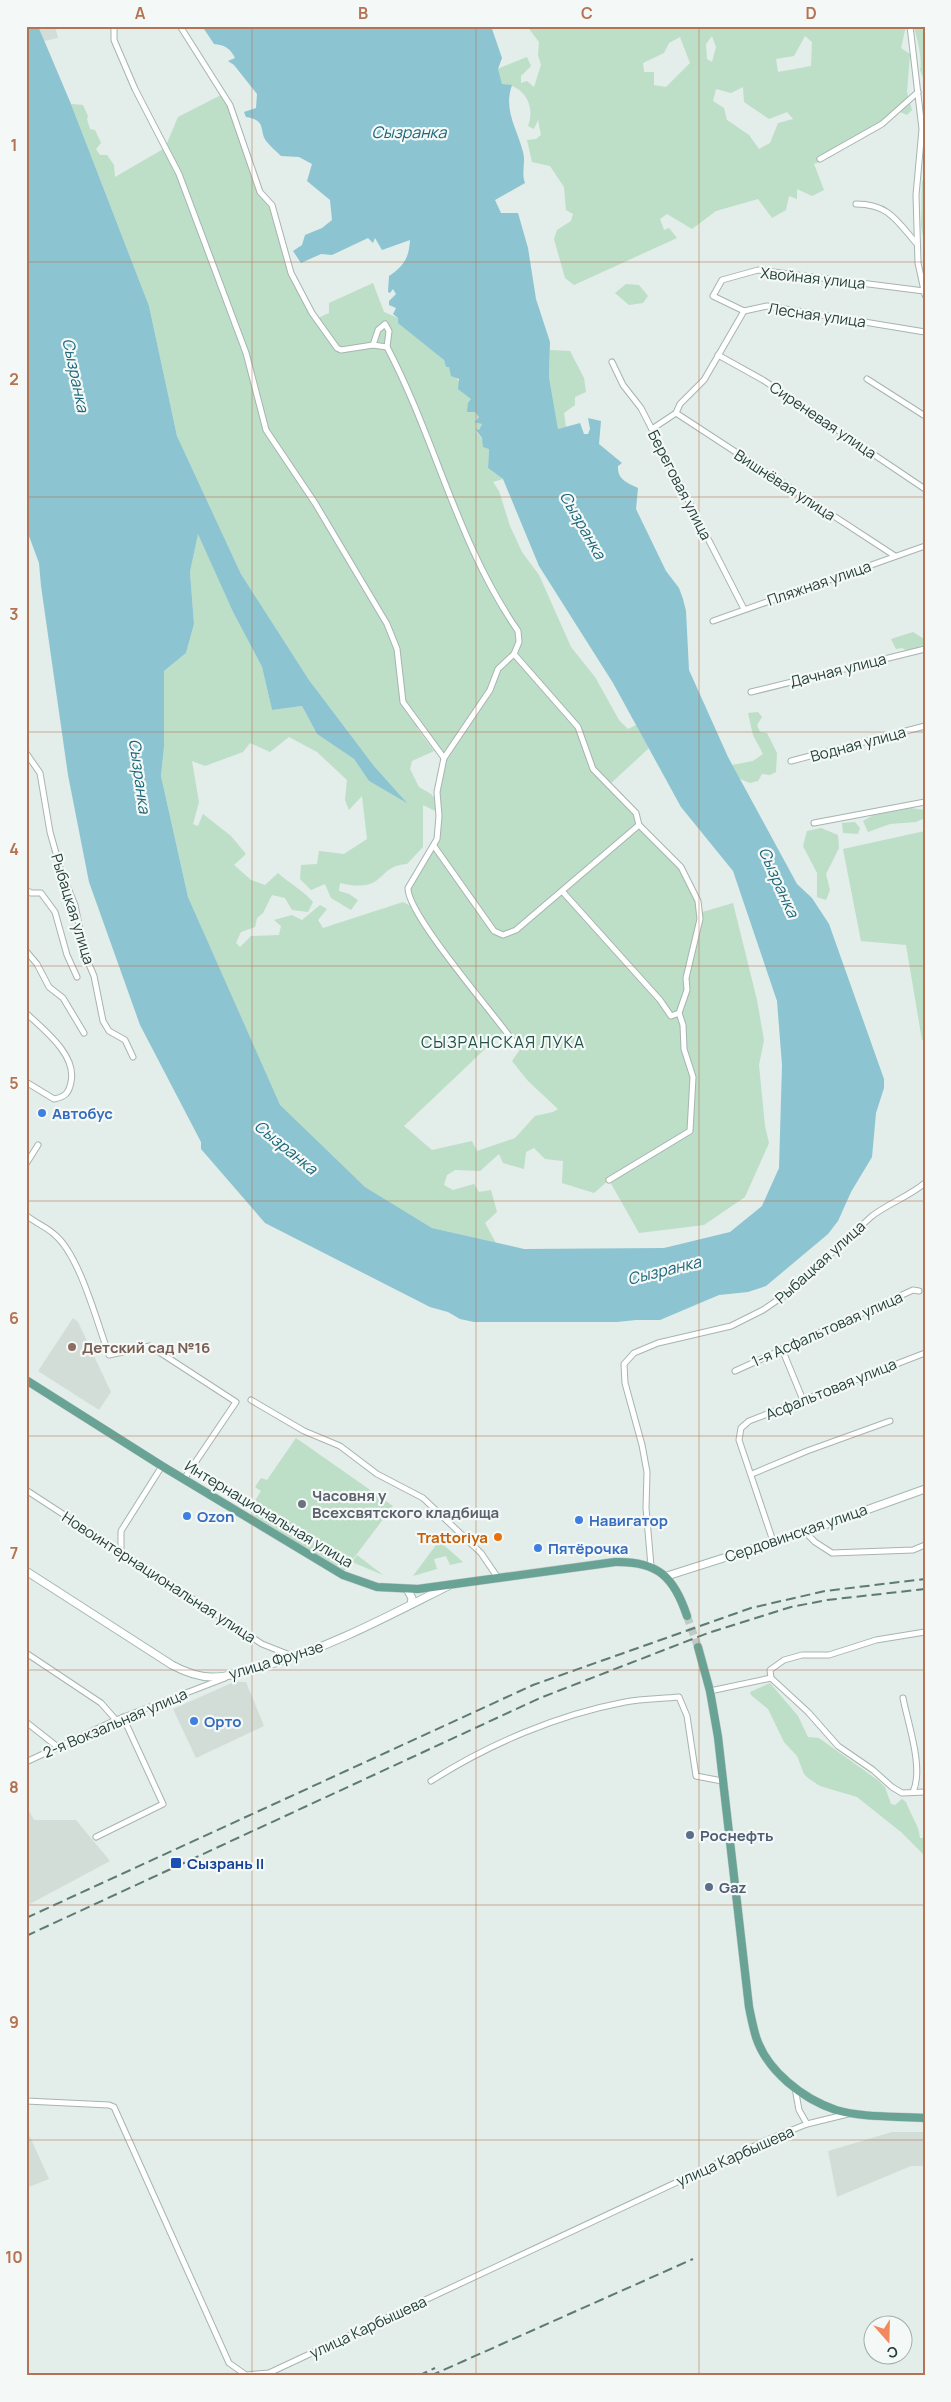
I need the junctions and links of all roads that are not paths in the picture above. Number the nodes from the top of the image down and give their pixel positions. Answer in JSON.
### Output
{"nodes":[{"id":1,"x":114,"y":26,"type":"edge"},
{"id":2,"x":180,"y":26,"type":"edge"},
{"id":3,"x":910,"y":26,"type":"edge"},
{"id":4,"x":918,"y":92,"type":"junction"},
{"id":5,"x":820,"y":159,"type":"dead end"},
{"id":6,"x":856,"y":204,"type":"dead end"},
{"id":7,"x":918,"y":245,"type":"junction"},
{"id":8,"x":924,"y":293,"type":"edge"},
{"id":9,"x":744,"y":311,"type":"junction"},
{"id":10,"x":925,"y":332,"type":"edge"},
{"id":11,"x":374,"y":345,"type":"junction"},
{"id":12,"x":387,"y":347,"type":"junction"},
{"id":13,"x":718,"y":355,"type":"junction"},
{"id":14,"x":612,"y":362,"type":"dead end"},
{"id":15,"x":867,"y":379,"type":"dead end"},
{"id":16,"x":676,"y":413,"type":"junction"},
{"id":17,"x":925,"y":416,"type":"edge"},
{"id":18,"x":652,"y":430,"type":"junction"},
{"id":19,"x":925,"y":489,"type":"edge"},
{"id":20,"x":925,"y":546,"type":"edge"},
{"id":21,"x":895,"y":556,"type":"junction"},
{"id":22,"x":744,"y":609,"type":"junction"},
{"id":23,"x":713,"y":620,"type":"dead end"},
{"id":24,"x":925,"y":649,"type":"edge"},
{"id":25,"x":514,"y":654,"type":"junction"},
{"id":26,"x":751,"y":692,"type":"dead end"},
{"id":27,"x":925,"y":726,"type":"edge"},
{"id":28,"x":26,"y":753,"type":"edge"},
{"id":29,"x":444,"y":758,"type":"junction"},
{"id":30,"x":791,"y":761,"type":"dead end"},
{"id":31,"x":925,"y":802,"type":"edge"},
{"id":32,"x":814,"y":823,"type":"dead end"},
{"id":33,"x":639,"y":824,"type":"junction"},
{"id":34,"x":434,"y":846,"type":"junction"},
{"id":35,"x":26,"y":890,"type":"edge"},
{"id":36,"x":562,"y":891,"type":"junction"},
{"id":37,"x":26,"y":951,"type":"edge"},
{"id":38,"x":77,"y":977,"type":"dead end"},
{"id":39,"x":26,"y":1013,"type":"edge"},
{"id":40,"x":679,"y":1013,"type":"junction"},
{"id":41,"x":84,"y":1033,"type":"dead end"},
{"id":42,"x":513,"y":1041,"type":"dead end"},
{"id":43,"x":133,"y":1057,"type":"dead end"},
{"id":44,"x":26,"y":1082,"type":"edge"},
{"id":45,"x":38,"y":1145,"type":"dead end"},
{"id":46,"x":26,"y":1164,"type":"edge"},
{"id":47,"x":609,"y":1180,"type":"dead end"},
{"id":48,"x":925,"y":1183,"type":"edge"},
{"id":49,"x":26,"y":1215,"type":"edge"},
{"id":50,"x":919,"y":1290,"type":"dead end"},
{"id":51,"x":782,"y":1348,"type":"junction"},
{"id":52,"x":924,"y":1353,"type":"edge"},
{"id":53,"x":735,"y":1371,"type":"dead end"},
{"id":54,"x":26,"y":1380,"type":"edge"},
{"id":55,"x":251,"y":1400,"type":"dead end"},
{"id":56,"x":803,"y":1400,"type":"junction"},
{"id":57,"x":890,"y":1421,"type":"dead end"},
{"id":58,"x":162,"y":1466,"type":"junction"},
{"id":59,"x":752,"y":1474,"type":"junction"},
{"id":60,"x":184,"y":1480,"type":"junction"},
{"id":61,"x":925,"y":1489,"type":"edge"},
{"id":62,"x":26,"y":1490,"type":"edge"},
{"id":63,"x":805,"y":1532,"type":"junction"},
{"id":64,"x":773,"y":1541,"type":"junction"},
{"id":65,"x":925,"y":1545,"type":"edge"},
{"id":66,"x":121,"y":1551,"type":"junction"},
{"id":67,"x":651,"y":1566,"type":"junction"},
{"id":68,"x":26,"y":1571,"type":"edge"},
{"id":69,"x":667,"y":1576,"type":"junction"},
{"id":70,"x":498,"y":1578,"type":"junction"},
{"id":71,"x":451,"y":1584,"type":"junction"},
{"id":72,"x":407,"y":1589,"type":"junction"},
{"id":73,"x":411,"y":1604,"type":"junction"},
{"id":74,"x":687,"y":1616,"type":"tunnel mouth"},
{"id":75,"x":925,"y":1632,"type":"edge"},
{"id":76,"x":698,"y":1647,"type":"tunnel mouth"},
{"id":77,"x":26,"y":1653,"type":"edge"},
{"id":78,"x":295,"y":1657,"type":"junction"},
{"id":79,"x":232,"y":1675,"type":"junction"},
{"id":80,"x":771,"y":1678,"type":"junction"},
{"id":81,"x":710,"y":1691,"type":"junction"},
{"id":82,"x":903,"y":1698,"type":"dead end"},
{"id":83,"x":123,"y":1717,"type":"junction"},
{"id":84,"x":116,"y":1720,"type":"junction"},
{"id":85,"x":26,"y":1722,"type":"edge"},
{"id":86,"x":59,"y":1748,"type":"junction"},
{"id":87,"x":26,"y":1762,"type":"edge"},
{"id":88,"x":431,"y":1781,"type":"dead end"},
{"id":89,"x":722,"y":1781,"type":"junction"},
{"id":90,"x":913,"y":1792,"type":"junction"},
{"id":91,"x":925,"y":1792,"type":"edge"},
{"id":92,"x":96,"y":1837,"type":"dead end"},
{"id":93,"x":795,"y":2088,"type":"junction"},
{"id":94,"x":26,"y":2101,"type":"edge"},
{"id":95,"x":853,"y":2113,"type":"junction"},
{"id":96,"x":925,"y":2118,"type":"edge"},
{"id":97,"x":807,"y":2124,"type":"junction"}],
"edges":[{"from":1,"to":29,"type":"street"},
{"from":2,"to":11,"type":"street"},
{"from":3,"to":4,"type":"street"},
{"from":4,"to":5,"type":"street"},
{"from":4,"to":7,"type":"street"},
{"from":6,"to":7,"type":"street"},
{"from":7,"to":8,"type":"street"},
{"from":8,"to":9,"type":"street","name":"Хвойная улица"},
{"from":9,"to":10,"type":"street","name":"Лесная улица"},
{"from":9,"to":13,"type":"street"},
{"from":11,"to":12,"type":"street"},
{"from":11,"to":12,"type":"street"},
{"from":12,"to":25,"type":"street"},
{"from":13,"to":16,"type":"street"},
{"from":13,"to":19,"type":"street","name":"Сиреневая улица"},
{"from":14,"to":18,"type":"street","name":"Береговая улица"},
{"from":15,"to":17,"type":"street"},
{"from":16,"to":18,"type":"street"},
{"from":16,"to":21,"type":"street","name":"Вишнёвая улица"},
{"from":18,"to":22,"type":"street","name":"Береговая улица"},
{"from":20,"to":21,"type":"street","name":"Пляжная улица"},
{"from":21,"to":22,"type":"street","name":"Пляжная улица"},
{"from":22,"to":23,"type":"street","name":"Пляжная улица"},
{"from":24,"to":26,"type":"street","name":"Дачная улица"},
{"from":25,"to":29,"type":"street"},
{"from":25,"to":33,"type":"street"},
{"from":27,"to":30,"type":"street","name":"Водная улица"},
{"from":28,"to":43,"type":"street","name":"Рыбацкая улица"},
{"from":29,"to":34,"type":"street"},
{"from":31,"to":32,"type":"street"},
{"from":33,"to":36,"type":"street"},
{"from":33,"to":40,"type":"street"},
{"from":34,"to":36,"type":"street"},
{"from":34,"to":42,"type":"street"},
{"from":35,"to":38,"type":"street"},
{"from":36,"to":40,"type":"street"},
{"from":37,"to":41,"type":"street"},
{"from":39,"to":44,"type":"street"},
{"from":40,"to":47,"type":"street"},
{"from":45,"to":46,"type":"street"},
{"from":48,"to":67,"type":"street","name":"Рыбацкая улица"},
{"from":49,"to":60,"type":"street"},
{"from":50,"to":51,"type":"street","name":"1-я Асфальтовая улица"},
{"from":51,"to":53,"type":"street","name":"1-я Асфальтовая улица"},
{"from":51,"to":56,"type":"street"},
{"from":52,"to":56,"type":"street","name":"Асфальтовая улица"},
{"from":54,"to":58,"type":"main road","name":"Интернациональная улица"},
{"from":55,"to":70,"type":"street"},
{"from":56,"to":59,"type":"street","name":"Асфальтовая улица"},
{"from":57,"to":59,"type":"street"},
{"from":58,"to":60,"type":"main road","name":"Интернациональная улица"},
{"from":58,"to":66,"type":"street"},
{"from":59,"to":64,"type":"street"},
{"from":60,"to":72,"type":"main road","name":"Интернациональная улица"},
{"from":61,"to":63,"type":"street","name":"Сердовинская улица"},
{"from":62,"to":66,"type":"street","name":"Новоинтернациональная улица"},
{"from":63,"to":64,"type":"street","name":"Сердовинская улица"},
{"from":63,"to":65,"type":"street"},
{"from":64,"to":69,"type":"street","name":"Сердовинская улица"},
{"from":66,"to":78,"type":"street","name":"Новоинтернациональная улица"},
{"from":67,"to":69,"type":"main road","name":"Интернациональная улица"},
{"from":67,"to":70,"type":"main road","name":"Интернациональная улица"},
{"from":68,"to":79,"type":"street","name":"улица Фрунзе"},
{"from":69,"to":74,"type":"main road"},
{"from":70,"to":71,"type":"main road","name":"Интернациональная улица"},
{"from":71,"to":72,"type":"main road","name":"Интернациональная улица"},
{"from":71,"to":73,"type":"street","name":"улица Фрунзе"},
{"from":72,"to":73,"type":"street"},
{"from":73,"to":78,"type":"street","name":"улица Фрунзе"},
{"from":75,"to":80,"type":"street"},
{"from":76,"to":81,"type":"main road"},
{"from":77,"to":84,"type":"street"},
{"from":78,"to":79,"type":"street","name":"улица Фрунзе"},
{"from":79,"to":83,"type":"street","name":"2-я Вокзальная улица"},
{"from":80,"to":81,"type":"street"},
{"from":80,"to":90,"type":"street"},
{"from":81,"to":89,"type":"main road"},
{"from":82,"to":90,"type":"street"},
{"from":83,"to":84,"type":"street","name":"2-я Вокзальная улица"},
{"from":83,"to":92,"type":"street"},
{"from":84,"to":86,"type":"street","name":"2-я Вокзальная улица"},
{"from":85,"to":86,"type":"street"},
{"from":86,"to":87,"type":"street","name":"2-я Вокзальная улица"},
{"from":88,"to":89,"type":"street"},
{"from":89,"to":93,"type":"main road"},
{"from":90,"to":91,"type":"street"},
{"from":93,"to":95,"type":"main road"},
{"from":93,"to":97,"type":"street","name":"улица Карбышева"},
{"from":94,"to":97,"type":"street","name":"улица Карбышева"},
{"from":95,"to":96,"type":"main road"},
{"from":95,"to":97,"type":"street"}]}
